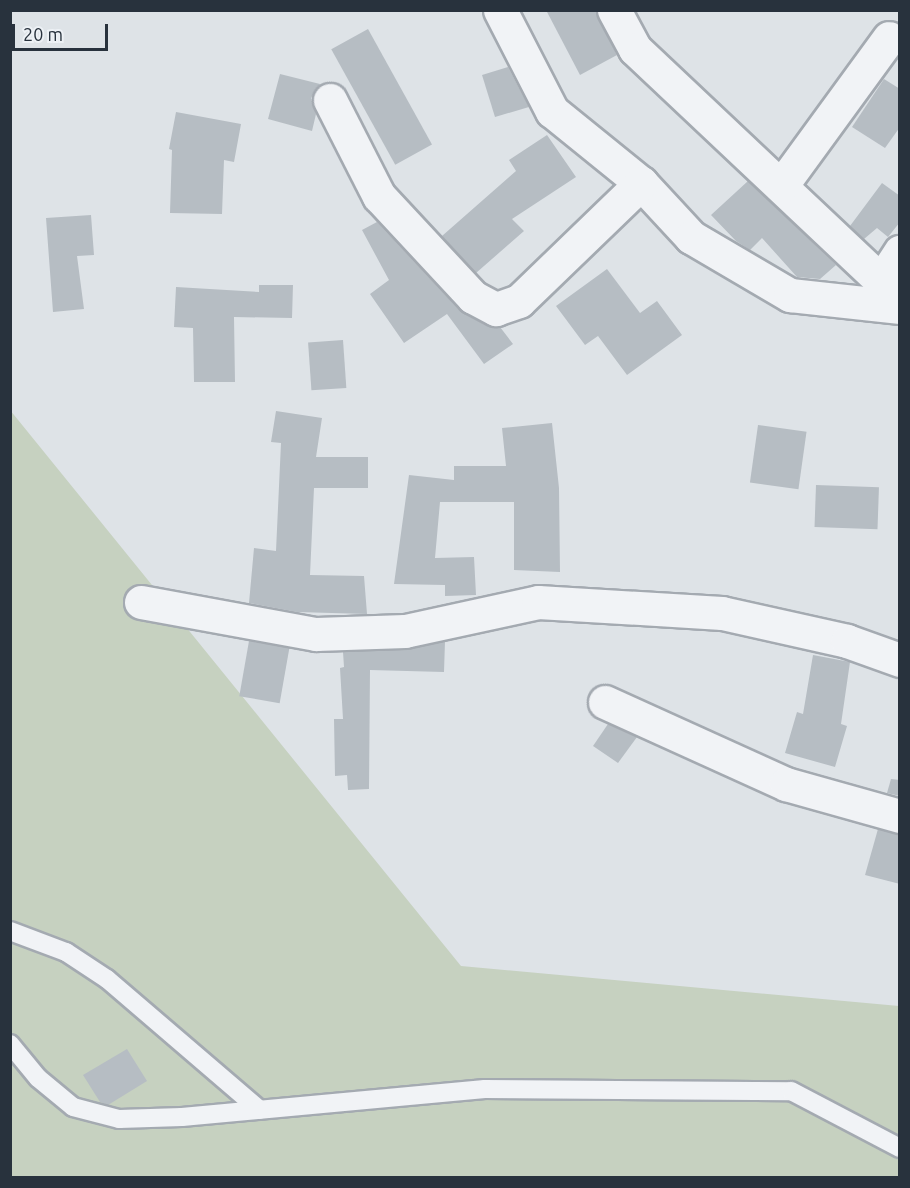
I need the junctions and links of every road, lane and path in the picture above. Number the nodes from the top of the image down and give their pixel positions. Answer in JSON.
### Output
{"nodes":[{"id":1,"x":500,"y":10,"type":"edge"},
{"id":2,"x":614,"y":10,"type":"edge"},
{"id":3,"x":889,"y":38,"type":"dead end"},
{"id":4,"x":330,"y":100,"type":"dead end"},
{"id":5,"x":641,"y":183,"type":"junction"},
{"id":6,"x":781,"y":186,"type":"junction"},
{"id":7,"x":900,"y":252,"type":"edge"},
{"id":8,"x":893,"y":296,"type":"edge"},
{"id":9,"x":141,"y":602,"type":"dead end"},
{"id":10,"x":900,"y":660,"type":"edge"},
{"id":11,"x":605,"y":702,"type":"dead end"},
{"id":12,"x":900,"y":816,"type":"edge"},
{"id":13,"x":10,"y":931,"type":"edge"},
{"id":14,"x":10,"y":1044,"type":"edge"},
{"id":15,"x":260,"y":1110,"type":"junction"},
{"id":16,"x":900,"y":1148,"type":"edge"}],
"edges":[{"from":1,"to":5,"type":"street"},
{"from":2,"to":6,"type":"street"},
{"from":3,"to":6,"type":"street"},
{"from":4,"to":5,"type":"street"},
{"from":5,"to":8,"type":"street"},
{"from":6,"to":8,"type":"street"},
{"from":7,"to":8,"type":"street"},
{"from":9,"to":10,"type":"street"},
{"from":11,"to":12,"type":"street"},
{"from":13,"to":15,"type":"lane"},
{"from":14,"to":15,"type":"lane"},
{"from":15,"to":16,"type":"lane"}]}
